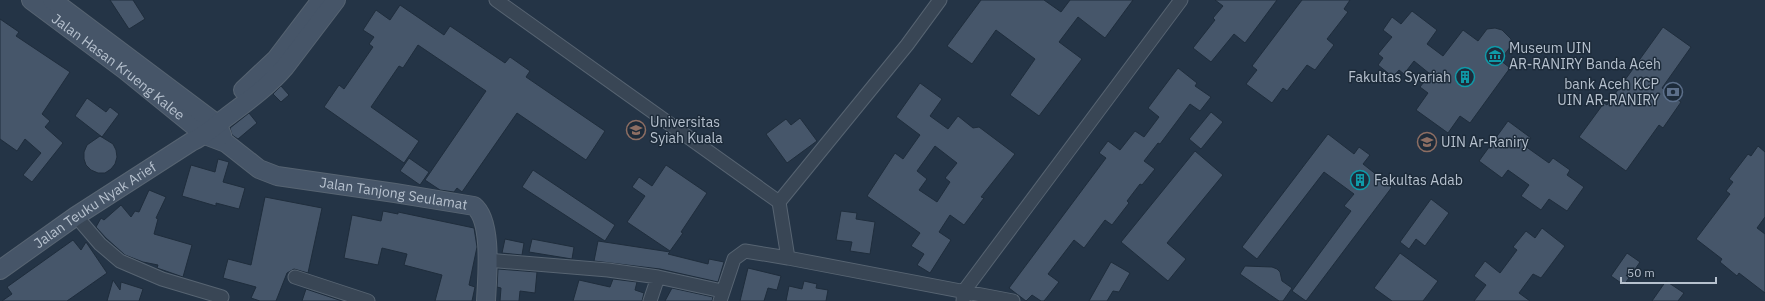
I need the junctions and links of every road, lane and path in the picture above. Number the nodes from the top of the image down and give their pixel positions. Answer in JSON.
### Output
{"nodes":[{"id":1,"x":31,"y":0,"type":"edge"},
{"id":2,"x":52,"y":0,"type":"edge"},
{"id":3,"x":320,"y":0,"type":"edge"},
{"id":4,"x":336,"y":0,"type":"edge"},
{"id":5,"x":496,"y":0,"type":"edge"},
{"id":6,"x":940,"y":0,"type":"edge"},
{"id":7,"x":1181,"y":0,"type":"edge"},
{"id":8,"x":204,"y":129,"type":"junction"},
{"id":9,"x":779,"y":202,"type":"junction"},
{"id":10,"x":76,"y":216,"type":"junction"},
{"id":11,"x":788,"y":258,"type":"junction"},
{"id":12,"x":487,"y":260,"type":"junction"},
{"id":13,"x":0,"y":270,"type":"edge"},
{"id":14,"x":295,"y":277,"type":"dead end"},
{"id":15,"x":658,"y":277,"type":"junction"},
{"id":16,"x":721,"y":296,"type":"edge"},
{"id":17,"x":963,"y":296,"type":"edge"},
{"id":18,"x":222,"y":297,"type":"dead end"},
{"id":19,"x":368,"y":301,"type":"edge"},
{"id":20,"x":486,"y":301,"type":"edge"},
{"id":21,"x":650,"y":301,"type":"edge"},
{"id":22,"x":1013,"y":301,"type":"edge"}],
"edges":[{"from":1,"to":8,"type":"street","name":"Jalan Hasan Krueng Kalee"},
{"from":2,"to":8,"type":"street","name":"Jalan Hasan Krueng Kalee"},
{"from":3,"to":8,"type":"street","name":"Jalan Teuku Nyak Arief"},
{"from":4,"to":8,"type":"street","name":"Jalan Teuku Nyak Arief"},
{"from":5,"to":9,"type":"street"},
{"from":6,"to":9,"type":"street"},
{"from":7,"to":17,"type":"street"},
{"from":8,"to":10,"type":"street","name":"Jalan Teuku Nyak Arief"},
{"from":8,"to":12,"type":"street","name":"Jalan Tanjong Seulamat"},
{"from":9,"to":11,"type":"street"},
{"from":10,"to":13,"type":"street","name":"Jalan Teuku Nyak Arief"},
{"from":10,"to":18,"type":"street"},
{"from":11,"to":16,"type":"street"},
{"from":11,"to":17,"type":"street"},
{"from":12,"to":15,"type":"street"},
{"from":12,"to":20,"type":"street","name":"Jalan Tanjong Seulamat"},
{"from":14,"to":19,"type":"street"},
{"from":15,"to":16,"type":"street"},
{"from":15,"to":21,"type":"street"},
{"from":17,"to":22,"type":"street"}]}
